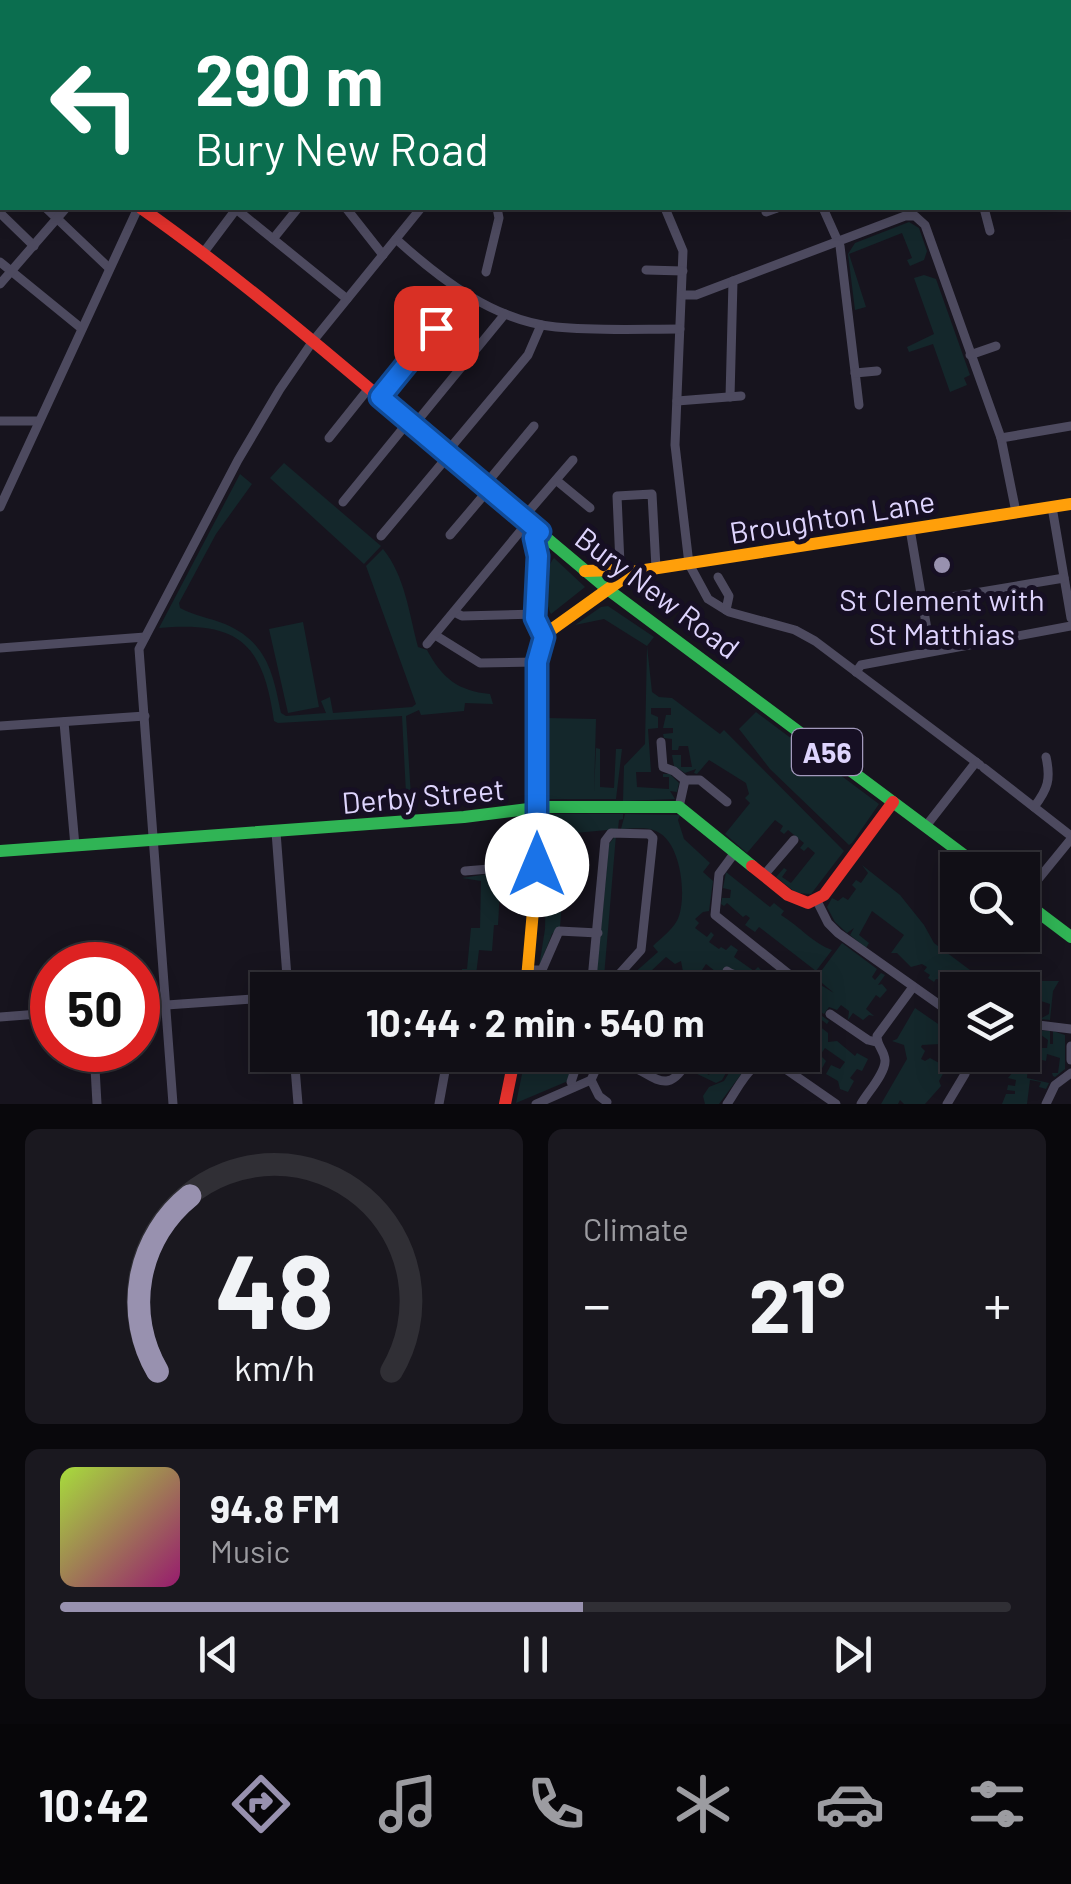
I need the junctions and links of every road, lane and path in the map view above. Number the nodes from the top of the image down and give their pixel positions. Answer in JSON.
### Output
{"nodes":[{"id":1,"x":48,"y":210,"type":"edge"},
{"id":2,"x":64,"y":210,"type":"edge"},
{"id":3,"x":138,"y":210,"type":"edge"},
{"id":4,"x":142,"y":210,"type":"edge"},
{"id":5,"x":235,"y":210,"type":"edge"},
{"id":6,"x":239,"y":210,"type":"edge"},
{"id":7,"x":296,"y":210,"type":"edge"},
{"id":8,"x":348,"y":210,"type":"edge"},
{"id":9,"x":419,"y":210,"type":"edge"},
{"id":10,"x":497,"y":210,"type":"edge"},
{"id":11,"x":666,"y":210,"type":"edge"},
{"id":12,"x":772,"y":210,"type":"edge"},
{"id":13,"x":824,"y":210,"type":"edge"},
{"id":14,"x":985,"y":210,"type":"edge"},
{"id":15,"x":766,"y":212,"type":"dead end"},
{"id":16,"x":0,"y":214,"type":"edge"},
{"id":17,"x":57,"y":218,"type":"junction"},
{"id":18,"x":990,"y":231,"type":"dead end"},
{"id":19,"x":274,"y":238,"type":"junction"},
{"id":20,"x":396,"y":239,"type":"junction"},
{"id":21,"x":838,"y":241,"type":"junction"},
{"id":22,"x":34,"y":246,"type":"junction"},
{"id":23,"x":204,"y":252,"type":"junction"},
{"id":24,"x":383,"y":255,"type":"junction"},
{"id":25,"x":0,"y":262,"type":"edge"},
{"id":26,"x":109,"y":268,"type":"junction"},
{"id":27,"x":646,"y":270,"type":"dead end"},
{"id":28,"x":12,"y":271,"type":"junction"},
{"id":29,"x":683,"y":271,"type":"junction"},
{"id":30,"x":486,"y":272,"type":"dead end"},
{"id":31,"x":733,"y":281,"type":"junction"},
{"id":32,"x":0,"y":284,"type":"edge"},
{"id":33,"x":464,"y":292,"type":"junction"},
{"id":34,"x":682,"y":295,"type":"junction"},
{"id":35,"x":347,"y":299,"type":"junction"},
{"id":36,"x":506,"y":314,"type":"junction"},
{"id":37,"x":541,"y":325,"type":"junction"},
{"id":38,"x":81,"y":328,"type":"junction"},
{"id":39,"x":680,"y":330,"type":"junction"},
{"id":40,"x":313,"y":341,"type":"junction"},
{"id":41,"x":996,"y":346,"type":"dead end"},
{"id":42,"x":970,"y":355,"type":"junction"},
{"id":43,"x":877,"y":370,"type":"dead end"},
{"id":44,"x":855,"y":373,"type":"junction"},
{"id":45,"x":375,"y":392,"type":"junction"},
{"id":46,"x":741,"y":396,"type":"dead end"},
{"id":47,"x":730,"y":397,"type":"junction"},
{"id":48,"x":677,"y":401,"type":"junction"},
{"id":49,"x":859,"y":405,"type":"dead end"},
{"id":50,"x":0,"y":421,"type":"edge"},
{"id":51,"x":39,"y":421,"type":"junction"},
{"id":52,"x":411,"y":423,"type":"junction"},
{"id":53,"x":534,"y":426,"type":"dead end"},
{"id":54,"x":1071,"y":426,"type":"edge"},
{"id":55,"x":329,"y":438,"type":"dead end"},
{"id":56,"x":1001,"y":438,"type":"junction"},
{"id":57,"x":448,"y":454,"type":"junction"},
{"id":58,"x":573,"y":460,"type":"dead end"},
{"id":59,"x":556,"y":480,"type":"junction"},
{"id":60,"x":487,"y":487,"type":"junction"},
{"id":61,"x":4,"y":489,"type":"edge"},
{"id":62,"x":343,"y":502,"type":"dead end"},
{"id":63,"x":1071,"y":504,"type":"edge"},
{"id":64,"x":1052,"y":506,"type":"junction"},
{"id":65,"x":0,"y":508,"type":"edge"},
{"id":66,"x":590,"y":508,"type":"dead end"},
{"id":67,"x":1016,"y":512,"type":"junction"},
{"id":68,"x":526,"y":520,"type":"junction"},
{"id":69,"x":910,"y":529,"type":"junction"},
{"id":70,"x":450,"y":535,"type":"dead end"},
{"id":71,"x":381,"y":536,"type":"dead end"},
{"id":72,"x":545,"y":537,"type":"junction"},
{"id":73,"x":689,"y":564,"type":"junction"},
{"id":74,"x":656,"y":568,"type":"junction"},
{"id":75,"x":585,"y":571,"type":"junction"},
{"id":76,"x":624,"y":575,"type":"junction"},
{"id":77,"x":718,"y":577,"type":"dead end"},
{"id":78,"x":1064,"y":578,"type":"junction"},
{"id":79,"x":606,"y":588,"type":"junction"},
{"id":80,"x":921,"y":602,"type":"junction"},
{"id":81,"x":726,"y":610,"type":"junction"},
{"id":82,"x":454,"y":612,"type":"junction"},
{"id":83,"x":538,"y":614,"type":"junction"},
{"id":84,"x":1071,"y":618,"type":"edge"},
{"id":85,"x":1071,"y":626,"type":"edge"},
{"id":86,"x":547,"y":634,"type":"junction"},
{"id":87,"x":435,"y":635,"type":"junction"},
{"id":88,"x":145,"y":637,"type":"junction"},
{"id":89,"x":928,"y":641,"type":"dead end"},
{"id":90,"x":427,"y":644,"type":"dead end"},
{"id":91,"x":0,"y":648,"type":"edge"},
{"id":92,"x":537,"y":662,"type":"junction"},
{"id":93,"x":856,"y":672,"type":"junction"},
{"id":94,"x":145,"y":716,"type":"junction"},
{"id":95,"x":64,"y":722,"type":"junction"},
{"id":96,"x":0,"y":726,"type":"edge"},
{"id":97,"x":661,"y":742,"type":"dead end"},
{"id":98,"x":1046,"y":757,"type":"dead end"},
{"id":99,"x":980,"y":765,"type":"junction"},
{"id":100,"x":686,"y":780,"type":"junction"},
{"id":101,"x":726,"y":802,"type":"dead end"},
{"id":102,"x":892,"y":802,"type":"junction"},
{"id":103,"x":679,"y":806,"type":"junction"},
{"id":104,"x":1034,"y":807,"type":"junction"},
{"id":105,"x":537,"y":809,"type":"junction"},
{"id":106,"x":926,"y":826,"type":"junction"},
{"id":107,"x":276,"y":832,"type":"junction"},
{"id":108,"x":1071,"y":838,"type":"edge"},
{"id":109,"x":794,"y":840,"type":"dead end"},
{"id":110,"x":153,"y":841,"type":"junction"},
{"id":111,"x":75,"y":846,"type":"junction"},
{"id":112,"x":736,"y":851,"type":"junction"},
{"id":113,"x":0,"y":852,"type":"edge"},
{"id":114,"x":960,"y":852,"type":"edge"},
{"id":115,"x":537,"y":865,"type":"junction"},
{"id":116,"x":465,"y":871,"type":"dead end"},
{"id":117,"x":764,"y":875,"type":"junction"},
{"id":118,"x":1040,"y":877,"type":"edge"},
{"id":119,"x":817,"y":900,"type":"junction"},
{"id":120,"x":1040,"y":913,"type":"edge"},
{"id":121,"x":598,"y":934,"type":"junction"},
{"id":122,"x":1071,"y":937,"type":"edge"},
{"id":123,"x":287,"y":972,"type":"edge"},
{"id":124,"x":529,"y":972,"type":"edge"},
{"id":125,"x":539,"y":972,"type":"edge"},
{"id":126,"x":594,"y":972,"type":"edge"},
{"id":127,"x":621,"y":972,"type":"edge"},
{"id":128,"x":786,"y":972,"type":"edge"},
{"id":129,"x":912,"y":987,"type":"junction"},
{"id":130,"x":250,"y":999,"type":"edge"},
{"id":131,"x":160,"y":1005,"type":"edge"},
{"id":132,"x":165,"y":1005,"type":"junction"},
{"id":133,"x":940,"y":1006,"type":"edge"},
{"id":134,"x":30,"y":1015,"type":"edge"},
{"id":135,"x":837,"y":1015,"type":"dead end"},
{"id":136,"x":0,"y":1017,"type":"edge"},
{"id":137,"x":1040,"y":1026,"type":"edge"},
{"id":138,"x":1071,"y":1030,"type":"edge"},
{"id":139,"x":876,"y":1042,"type":"junction"},
{"id":140,"x":1071,"y":1046,"type":"edge"},
{"id":141,"x":1071,"y":1060,"type":"edge"},
{"id":142,"x":95,"y":1072,"type":"edge"},
{"id":143,"x":295,"y":1072,"type":"edge"},
{"id":144,"x":445,"y":1072,"type":"edge"},
{"id":145,"x":512,"y":1072,"type":"edge"},
{"id":146,"x":574,"y":1072,"type":"edge"},
{"id":147,"x":595,"y":1072,"type":"edge"},
{"id":148,"x":643,"y":1072,"type":"edge"},
{"id":149,"x":966,"y":1072,"type":"edge"},
{"id":150,"x":682,"y":1073,"type":"joint"},
{"id":151,"x":1071,"y":1073,"type":"edge"},
{"id":152,"x":692,"y":1079,"type":"dead end"},
{"id":153,"x":592,"y":1080,"type":"junction"},
{"id":154,"x":574,"y":1087,"type":"junction"},
{"id":155,"x":606,"y":1102,"type":"edge"},
{"id":156,"x":97,"y":1104,"type":"edge"},
{"id":157,"x":173,"y":1104,"type":"edge"},
{"id":158,"x":298,"y":1104,"type":"edge"},
{"id":159,"x":439,"y":1104,"type":"edge"},
{"id":160,"x":506,"y":1104,"type":"edge"},
{"id":161,"x":536,"y":1104,"type":"edge"},
{"id":162,"x":727,"y":1104,"type":"edge"},
{"id":163,"x":836,"y":1104,"type":"edge"},
{"id":164,"x":860,"y":1104,"type":"edge"},
{"id":165,"x":947,"y":1104,"type":"edge"},
{"id":166,"x":1046,"y":1104,"type":"edge"}],
"edges":[{"from":1,"to":17,"type":"street"},
{"from":2,"to":17,"type":"street"},
{"from":3,"to":26,"type":"street"},
{"from":4,"to":23,"type":"main road","number":"A56"},
{"from":5,"to":23,"type":"street"},
{"from":6,"to":19,"type":"street"},
{"from":7,"to":19,"type":"street"},
{"from":8,"to":24,"type":"street"},
{"from":9,"to":20,"type":"street"},
{"from":10,"to":30,"type":"street"},
{"from":11,"to":29,"type":"street"},
{"from":12,"to":15,"type":"street"},
{"from":13,"to":21,"type":"street"},
{"from":14,"to":18,"type":"street"},
{"from":16,"to":22,"type":"street"},
{"from":17,"to":22,"type":"street"},
{"from":17,"to":26,"type":"street"},
{"from":19,"to":35,"type":"street"},
{"from":20,"to":24,"type":"street"},
{"from":20,"to":33,"type":"street"},
{"from":21,"to":31,"type":"street"},
{"from":21,"to":42,"type":"street"},
{"from":21,"to":44,"type":"street"},
{"from":22,"to":28,"type":"street"},
{"from":23,"to":40,"type":"main road","number":"A56"},
{"from":24,"to":35,"type":"street"},
{"from":25,"to":28,"type":"street"},
{"from":26,"to":38,"type":"street"},
{"from":27,"to":29,"type":"street"},
{"from":28,"to":32,"type":"street"},
{"from":28,"to":38,"type":"street"},
{"from":29,"to":34,"type":"street"},
{"from":31,"to":34,"type":"street"},
{"from":31,"to":47,"type":"street"},
{"from":33,"to":36,"type":"street"},
{"from":33,"to":45,"type":"street"},
{"from":34,"to":39,"type":"street"},
{"from":35,"to":40,"type":"street"},
{"from":36,"to":37,"type":"street"},
{"from":36,"to":52,"type":"street"},
{"from":37,"to":39,"type":"street"},
{"from":37,"to":57,"type":"street"},
{"from":38,"to":51,"type":"street"},
{"from":39,"to":48,"type":"street"},
{"from":40,"to":45,"type":"main road","name":"Bury New Road","number":"A56"},
{"from":40,"to":88,"type":"street"},
{"from":41,"to":42,"type":"street"},
{"from":42,"to":56,"type":"street"},
{"from":43,"to":44,"type":"street"},
{"from":44,"to":49,"type":"street"},
{"from":45,"to":52,"type":"main road","name":"Bury New Road","number":"A56"},
{"from":45,"to":55,"type":"street"},
{"from":46,"to":47,"type":"street"},
{"from":47,"to":48,"type":"street"},
{"from":48,"to":73,"type":"street"},
{"from":50,"to":51,"type":"street"},
{"from":51,"to":61,"type":"street"},
{"from":52,"to":57,"type":"main road","name":"Bury New Road","number":"A56"},
{"from":52,"to":62,"type":"street"},
{"from":53,"to":60,"type":"street"},
{"from":54,"to":56,"type":"street"},
{"from":56,"to":67,"type":"street"},
{"from":57,"to":60,"type":"main road","name":"Bury New Road","number":"A56"},
{"from":57,"to":71,"type":"street"},
{"from":58,"to":59,"type":"street"},
{"from":59,"to":66,"type":"street"},
{"from":59,"to":68,"type":"street"},
{"from":60,"to":68,"type":"main road","name":"Bury New Road","number":"A56"},
{"from":60,"to":70,"type":"street"},
{"from":61,"to":65,"type":"street"},
{"from":63,"to":64,"type":"main road","name":"Broughton Lane"},
{"from":64,"to":67,"type":"main road","name":"Broughton Lane"},
{"from":64,"to":78,"type":"street"},
{"from":67,"to":69,"type":"main road","name":"Broughton Lane"},
{"from":68,"to":72,"type":"main road","name":"Bury New Road","number":"A56"},
{"from":68,"to":82,"type":"street"},
{"from":69,"to":73,"type":"main road","name":"Broughton Lane"},
{"from":69,"to":80,"type":"street"},
{"from":72,"to":75,"type":"main road","name":"Bury New Road","number":"A56"},
{"from":72,"to":83,"type":"main road"},
{"from":73,"to":74,"type":"main road","name":"Broughton Lane"},
{"from":73,"to":81,"type":"street"},
{"from":74,"to":76,"type":"main road","name":"Broughton Lane"},
{"from":74,"to":76,"type":"street"},
{"from":75,"to":76,"type":"main road"},
{"from":75,"to":79,"type":"main road","name":"Bury New Road","number":"A56"},
{"from":76,"to":79,"type":"main road","name":"Broughton Lane"},
{"from":77,"to":81,"type":"street"},
{"from":78,"to":80,"type":"street"},
{"from":78,"to":84,"type":"street"},
{"from":79,"to":86,"type":"main road","name":"Broughton Lane"},
{"from":79,"to":102,"type":"main road","name":"Bury New Road","number":"A56"},
{"from":80,"to":89,"type":"street"},
{"from":81,"to":93,"type":"street"},
{"from":82,"to":83,"type":"street"},
{"from":82,"to":87,"type":"street"},
{"from":83,"to":86,"type":"main road"},
{"from":85,"to":93,"type":"street"},
{"from":86,"to":92,"type":"main road"},
{"from":87,"to":90,"type":"street"},
{"from":87,"to":92,"type":"street"},
{"from":88,"to":91,"type":"street"},
{"from":88,"to":94,"type":"street"},
{"from":92,"to":105,"type":"main road"},
{"from":93,"to":99,"type":"street"},
{"from":94,"to":95,"type":"street"},
{"from":94,"to":110,"type":"street"},
{"from":95,"to":96,"type":"street"},
{"from":95,"to":111,"type":"street"},
{"from":97,"to":100,"type":"street"},
{"from":98,"to":104,"type":"street"},
{"from":99,"to":104,"type":"street"},
{"from":99,"to":106,"type":"street"},
{"from":100,"to":101,"type":"street"},
{"from":100,"to":103,"type":"street"},
{"from":102,"to":106,"type":"main road","name":"Bury New Road","number":"A56"},
{"from":102,"to":119,"type":"main road"},
{"from":103,"to":105,"type":"main road","name":"Derby Street"},
{"from":103,"to":112,"type":"main road"},
{"from":104,"to":108,"type":"street"},
{"from":105,"to":107,"type":"main road","name":"Derby Street"},
{"from":105,"to":115,"type":"main road"},
{"from":106,"to":114,"type":"main road","name":"Bury New Road","number":"A56"},
{"from":107,"to":110,"type":"main road","name":"Derby Street"},
{"from":107,"to":123,"type":"street"},
{"from":108,"to":118,"type":"street"},
{"from":109,"to":117,"type":"street"},
{"from":110,"to":111,"type":"main road","name":"Derby Street"},
{"from":110,"to":132,"type":"street"},
{"from":111,"to":113,"type":"main road","name":"Derby Street"},
{"from":112,"to":117,"type":"main road"},
{"from":112,"to":128,"type":"street"},
{"from":115,"to":116,"type":"street"},
{"from":115,"to":124,"type":"main road"},
{"from":117,"to":119,"type":"main road"},
{"from":119,"to":129,"type":"street"},
{"from":120,"to":122,"type":"main road"},
{"from":121,"to":125,"type":"street"},
{"from":121,"to":126,"type":"street"},
{"from":121,"to":127,"type":"street"},
{"from":129,"to":133,"type":"street"},
{"from":129,"to":139,"type":"street"},
{"from":130,"to":132,"type":"street"},
{"from":131,"to":132,"type":"street"},
{"from":132,"to":157,"type":"street"},
{"from":134,"to":136,"type":"street"},
{"from":135,"to":139,"type":"street"},
{"from":137,"to":138,"type":"street"},
{"from":139,"to":164,"type":"street"},
{"from":140,"to":141,"type":"street"},
{"from":142,"to":156,"type":"street"},
{"from":143,"to":158,"type":"street"},
{"from":144,"to":159,"type":"street"},
{"from":145,"to":160,"type":"main road"},
{"from":146,"to":154,"type":"street"},
{"from":147,"to":153,"type":"street"},
{"from":148,"to":150,"type":"street"},
{"from":149,"to":165,"type":"street"},
{"from":150,"to":152,"type":"street"},
{"from":151,"to":166,"type":"street"},
{"from":153,"to":154,"type":"street"},
{"from":153,"to":155,"type":"street"},
{"from":154,"to":161,"type":"street"},
{"from":162,"to":163,"type":"street"}]}
